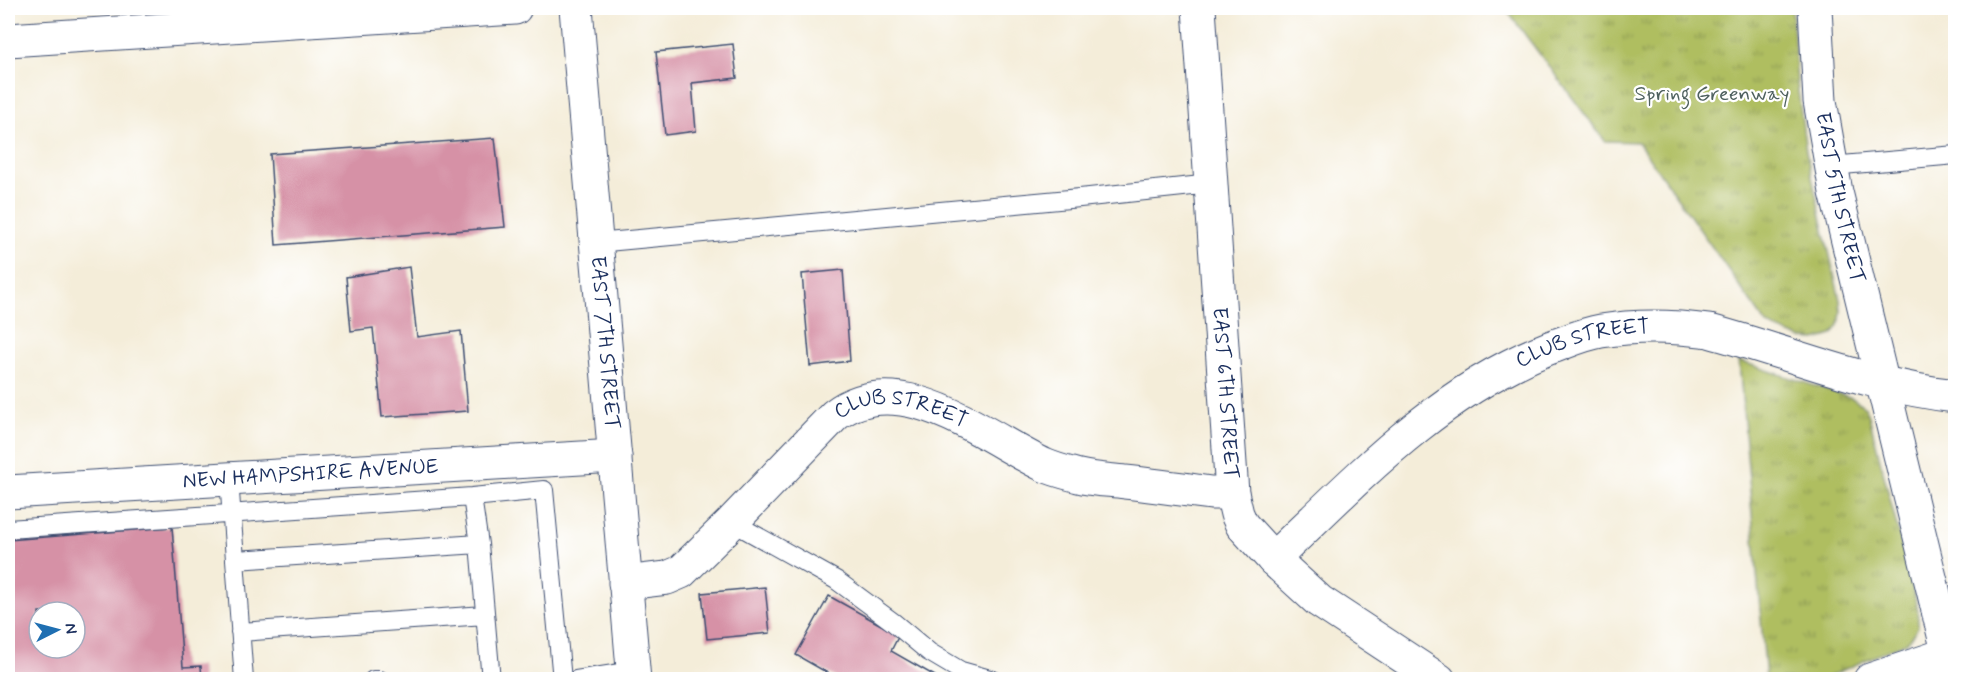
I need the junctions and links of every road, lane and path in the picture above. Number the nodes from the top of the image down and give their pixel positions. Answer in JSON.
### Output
{"nodes":[{"id":1,"x":515,"y":8,"type":"edge"},
{"id":2,"x":576,"y":8,"type":"edge"},
{"id":3,"x":1199,"y":8,"type":"edge"},
{"id":4,"x":1815,"y":8,"type":"edge"},
{"id":5,"x":459,"y":9,"type":"edge"},
{"id":6,"x":230,"y":16,"type":"edge"},
{"id":7,"x":8,"y":40,"type":"edge"},
{"id":8,"x":1956,"y":155,"type":"edge"},
{"id":9,"x":1831,"y":166,"type":"junction"},
{"id":10,"x":1211,"y":184,"type":"junction"},
{"id":11,"x":596,"y":243,"type":"junction"},
{"id":12,"x":1884,"y":384,"type":"junction"},
{"id":13,"x":1956,"y":396,"type":"edge"},
{"id":14,"x":615,"y":456,"type":"junction"},
{"id":15,"x":229,"y":479,"type":"junction"},
{"id":16,"x":8,"y":492,"type":"edge"},
{"id":17,"x":1232,"y":493,"type":"junction"},
{"id":18,"x":472,"y":497,"type":"junction"},
{"id":19,"x":231,"y":513,"type":"junction"},
{"id":20,"x":732,"y":522,"type":"junction"},
{"id":21,"x":8,"y":529,"type":"edge"},
{"id":22,"x":479,"y":543,"type":"junction"},
{"id":23,"x":1273,"y":559,"type":"junction"},
{"id":24,"x":235,"y":560,"type":"junction"},
{"id":25,"x":625,"y":583,"type":"junction"},
{"id":26,"x":485,"y":615,"type":"junction"},
{"id":27,"x":240,"y":632,"type":"junction"},
{"id":28,"x":1953,"y":662,"type":"edge"},
{"id":29,"x":633,"y":675,"type":"edge"},
{"id":30,"x":244,"y":680,"type":"edge"},
{"id":31,"x":373,"y":680,"type":"edge"},
{"id":32,"x":380,"y":680,"type":"edge"},
{"id":33,"x":491,"y":680,"type":"edge"},
{"id":34,"x":562,"y":680,"type":"edge"},
{"id":35,"x":576,"y":680,"type":"edge"},
{"id":36,"x":993,"y":680,"type":"edge"},
{"id":37,"x":1439,"y":680,"type":"edge"},
{"id":38,"x":1870,"y":680,"type":"edge"}],
"edges":[{"from":1,"to":5,"type":"street"},
{"from":2,"to":11,"type":"street","name":"EAST 7TH STREET"},
{"from":3,"to":10,"type":"street","name":"EAST 6TH STREET"},
{"from":4,"to":9,"type":"street","name":"EAST 5TH STREET"},
{"from":5,"to":6,"type":"street"},
{"from":6,"to":7,"type":"street"},
{"from":8,"to":9,"type":"lane"},
{"from":9,"to":12,"type":"street","name":"EAST 5TH STREET"},
{"from":10,"to":11,"type":"lane"},
{"from":10,"to":17,"type":"street","name":"EAST 6TH STREET"},
{"from":11,"to":14,"type":"street","name":"EAST 7TH STREET"},
{"from":12,"to":13,"type":"street","name":"CLUB STREET"},
{"from":12,"to":23,"type":"street","name":"CLUB STREET"},
{"from":12,"to":28,"type":"street","name":"EAST 5TH STREET"},
{"from":14,"to":15,"type":"street","name":"NEW HAMPSHIRE AVENUE"},
{"from":14,"to":25,"type":"street","name":"EAST 7TH STREET"},
{"from":15,"to":16,"type":"street","name":"NEW HAMPSHIRE AVENUE"},
{"from":15,"to":19,"type":"lane"},
{"from":17,"to":20,"type":"street","name":"CLUB STREET"},
{"from":17,"to":23,"type":"street","name":"EAST 6TH STREET"},
{"from":18,"to":19,"type":"lane"},
{"from":18,"to":22,"type":"lane"},
{"from":18,"to":34,"type":"lane"},
{"from":19,"to":21,"type":"lane"},
{"from":19,"to":24,"type":"lane"},
{"from":20,"to":25,"type":"street","name":"CLUB STREET"},
{"from":20,"to":36,"type":"lane"},
{"from":22,"to":24,"type":"lane"},
{"from":22,"to":26,"type":"lane"},
{"from":23,"to":37,"type":"street","name":"EAST 6TH STREET"},
{"from":24,"to":27,"type":"lane"},
{"from":25,"to":29,"type":"street","name":"EAST 7TH STREET"},
{"from":26,"to":27,"type":"lane"},
{"from":26,"to":33,"type":"lane"},
{"from":27,"to":30,"type":"lane"},
{"from":28,"to":38,"type":"street"},
{"from":29,"to":35,"type":"lane"},
{"from":31,"to":32,"type":"lane"}]}
